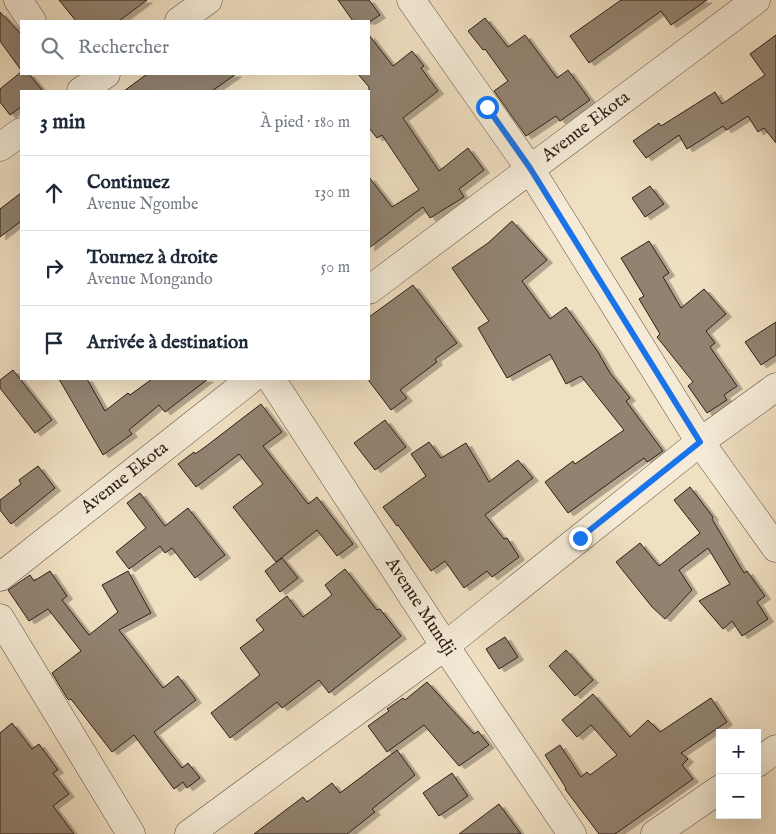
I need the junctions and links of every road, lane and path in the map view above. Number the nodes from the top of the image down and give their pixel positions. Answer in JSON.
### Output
{"nodes":[{"id":1,"x":18,"y":0,"type":"edge"},
{"id":2,"x":208,"y":0,"type":"edge"},
{"id":3,"x":411,"y":0,"type":"edge"},
{"id":4,"x":756,"y":0,"type":"edge"},
{"id":5,"x":31,"y":20,"type":"edge"},
{"id":6,"x":180,"y":20,"type":"edge"},
{"id":7,"x":69,"y":75,"type":"edge"},
{"id":8,"x":105,"y":75,"type":"edge"},
{"id":9,"x":80,"y":90,"type":"edge"},
{"id":10,"x":82,"y":90,"type":"edge"},
{"id":11,"x":20,"y":133,"type":"edge"},
{"id":12,"x":0,"y":147,"type":"edge"},
{"id":13,"x":530,"y":168,"type":"junction"},
{"id":14,"x":370,"y":289,"type":"edge"},
{"id":15,"x":250,"y":380,"type":"edge"},
{"id":16,"x":272,"y":380,"type":"edge"},
{"id":17,"x":776,"y":387,"type":"edge"},
{"id":18,"x":700,"y":442,"type":"junction"},
{"id":19,"x":776,"y":548,"type":"edge"},
{"id":20,"x":0,"y":577,"type":"edge"},
{"id":21,"x":0,"y":618,"type":"edge"},
{"id":22,"x":445,"y":646,"type":"junction"},
{"id":23,"x":776,"y":750,"type":"edge"},
{"id":24,"x":761,"y":759,"type":"edge"},
{"id":25,"x":716,"y":792,"type":"edge"},
{"id":26,"x":132,"y":834,"type":"edge"},
{"id":27,"x":189,"y":834,"type":"edge"},
{"id":28,"x":572,"y":834,"type":"edge"},
{"id":29,"x":655,"y":834,"type":"edge"}],
"edges":[{"from":1,"to":5,"type":"street"},
{"from":2,"to":6,"type":"street"},
{"from":3,"to":13,"type":"street"},
{"from":4,"to":13,"type":"street","name":"Avenue Ekota"},
{"from":7,"to":9,"type":"street"},
{"from":8,"to":10,"type":"street"},
{"from":11,"to":12,"type":"street"},
{"from":13,"to":14,"type":"street","name":"Avenue Ekota"},
{"from":13,"to":18,"type":"street"},
{"from":15,"to":20,"type":"street","name":"Avenue Ekota"},
{"from":16,"to":22,"type":"street","name":"Avenue Mundji"},
{"from":17,"to":18,"type":"street"},
{"from":18,"to":19,"type":"street"},
{"from":18,"to":22,"type":"street"},
{"from":21,"to":26,"type":"street"},
{"from":22,"to":27,"type":"street"},
{"from":22,"to":28,"type":"street","name":"Avenue Mundji"},
{"from":23,"to":24,"type":"street"},
{"from":25,"to":29,"type":"street"}]}
